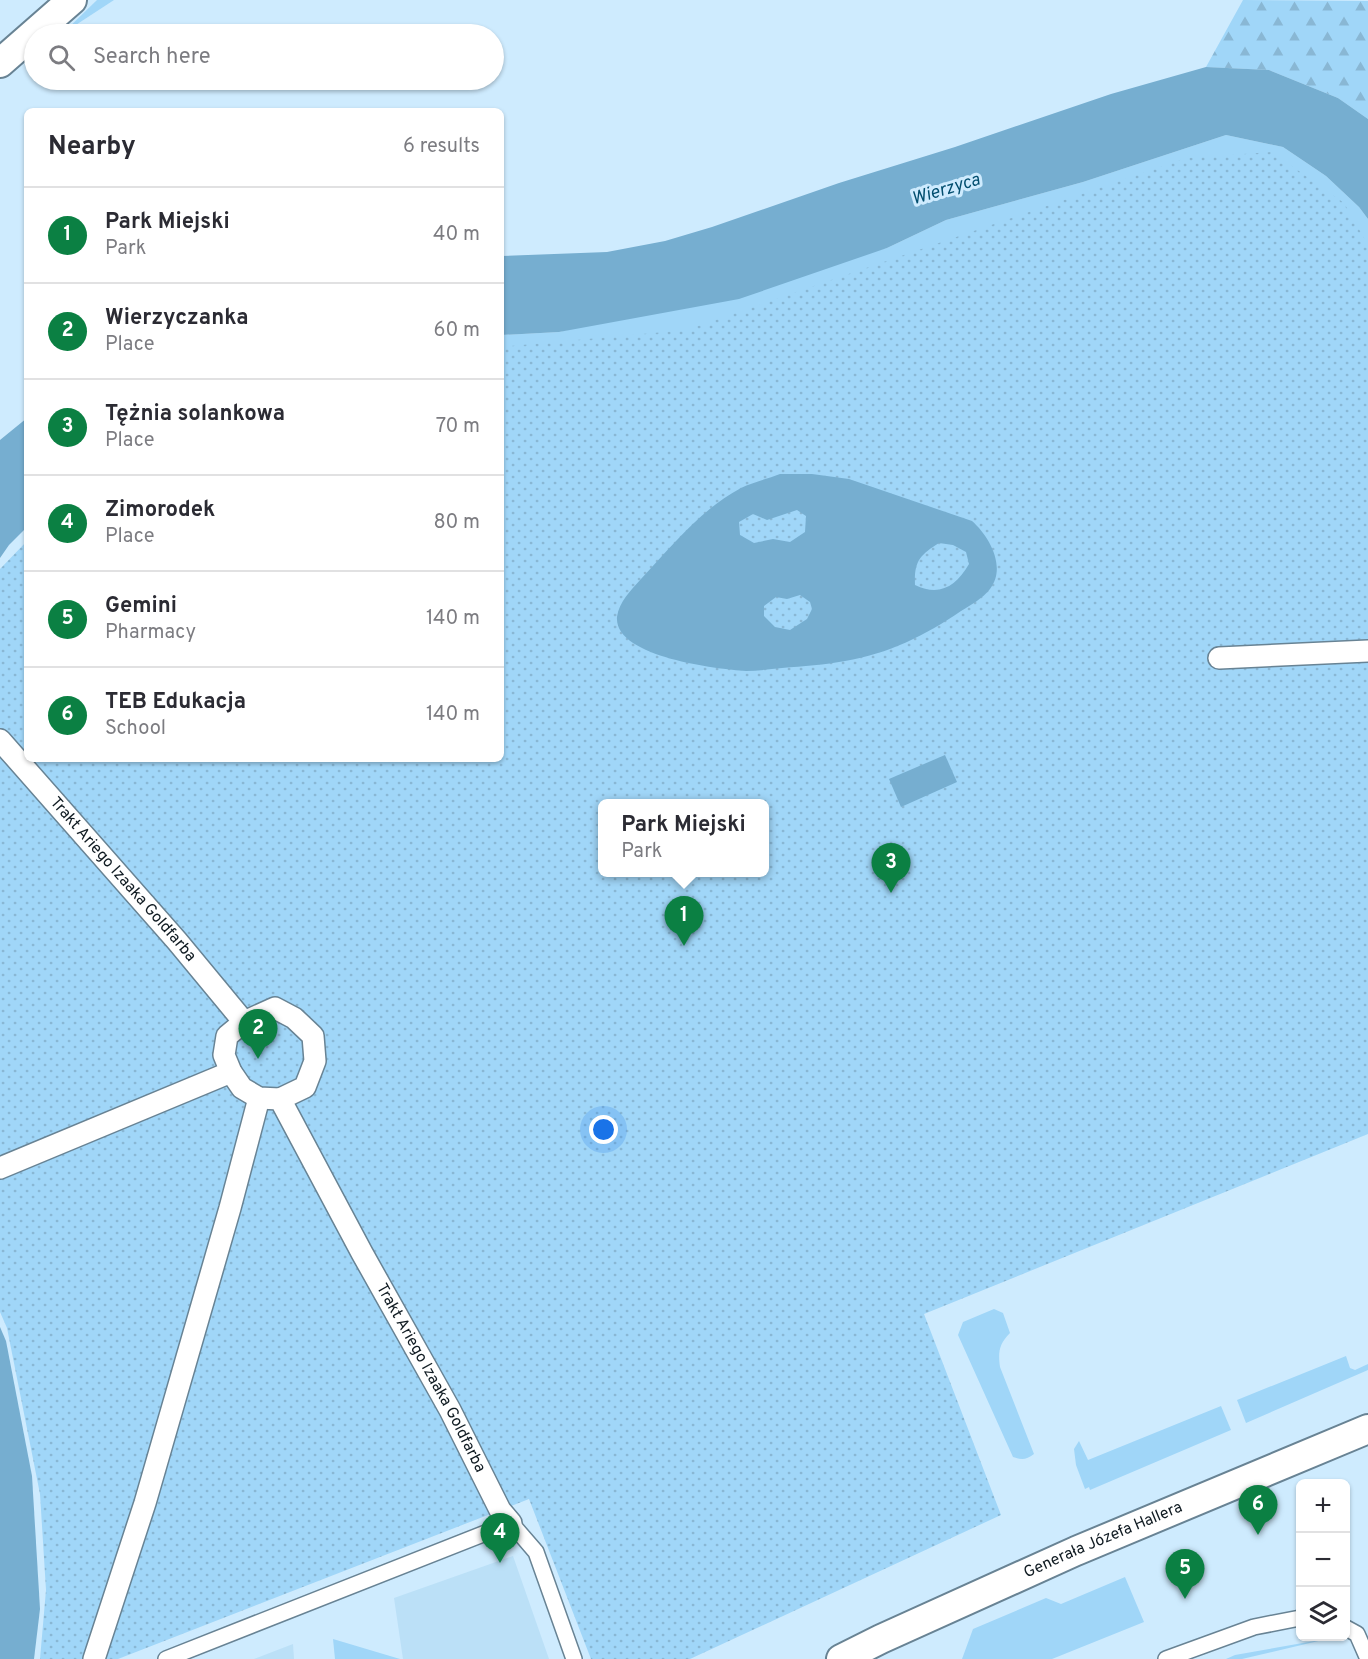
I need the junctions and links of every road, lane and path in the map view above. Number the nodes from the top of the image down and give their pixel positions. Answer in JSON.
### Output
{"nodes":[{"id":1,"x":72,"y":0,"type":"edge"},
{"id":2,"x":45,"y":24,"type":"edge"},
{"id":3,"x":24,"y":42,"type":"edge"},
{"id":4,"x":0,"y":63,"type":"edge"},
{"id":5,"x":1368,"y":651,"type":"edge"},
{"id":6,"x":1219,"y":658,"type":"dead end"},
{"id":7,"x":0,"y":740,"type":"edge"},
{"id":8,"x":244,"y":1022,"type":"junction"},
{"id":9,"x":231,"y":1071,"type":"junction"},
{"id":10,"x":259,"y":1098,"type":"junction"},
{"id":11,"x":280,"y":1099,"type":"junction"},
{"id":12,"x":0,"y":1168,"type":"edge"},
{"id":13,"x":1368,"y":1429,"type":"edge"},
{"id":14,"x":511,"y":1523,"type":"junction"},
{"id":15,"x":1296,"y":1619,"type":"edge"},
{"id":16,"x":1350,"y":1630,"type":"edge"},
{"id":17,"x":94,"y":1659,"type":"edge"},
{"id":18,"x":166,"y":1659,"type":"edge"},
{"id":19,"x":574,"y":1659,"type":"edge"},
{"id":20,"x":842,"y":1659,"type":"edge"},
{"id":21,"x":1166,"y":1659,"type":"edge"},
{"id":22,"x":1368,"y":1659,"type":"edge"}],
"edges":[{"from":1,"to":2,"type":"street"},
{"from":3,"to":4,"type":"street"},
{"from":5,"to":6,"type":"street"},
{"from":7,"to":8,"type":"street","name":"Trakt Ariego Izaaka Goldfarba"},
{"from":8,"to":9,"type":"street"},
{"from":8,"to":11,"type":"street"},
{"from":9,"to":10,"type":"street"},
{"from":9,"to":12,"type":"street"},
{"from":10,"to":11,"type":"street"},
{"from":10,"to":17,"type":"street"},
{"from":11,"to":14,"type":"street","name":"Trakt Ariego Izaaka Goldfarba"},
{"from":13,"to":20,"type":"street","name":"Generała Józefa Hallera"},
{"from":14,"to":18,"type":"lane"},
{"from":14,"to":19,"type":"lane","name":"Trakt Ariego Izaaka Goldfarba"},
{"from":15,"to":21,"type":"lane"},
{"from":16,"to":22,"type":"lane"}]}
